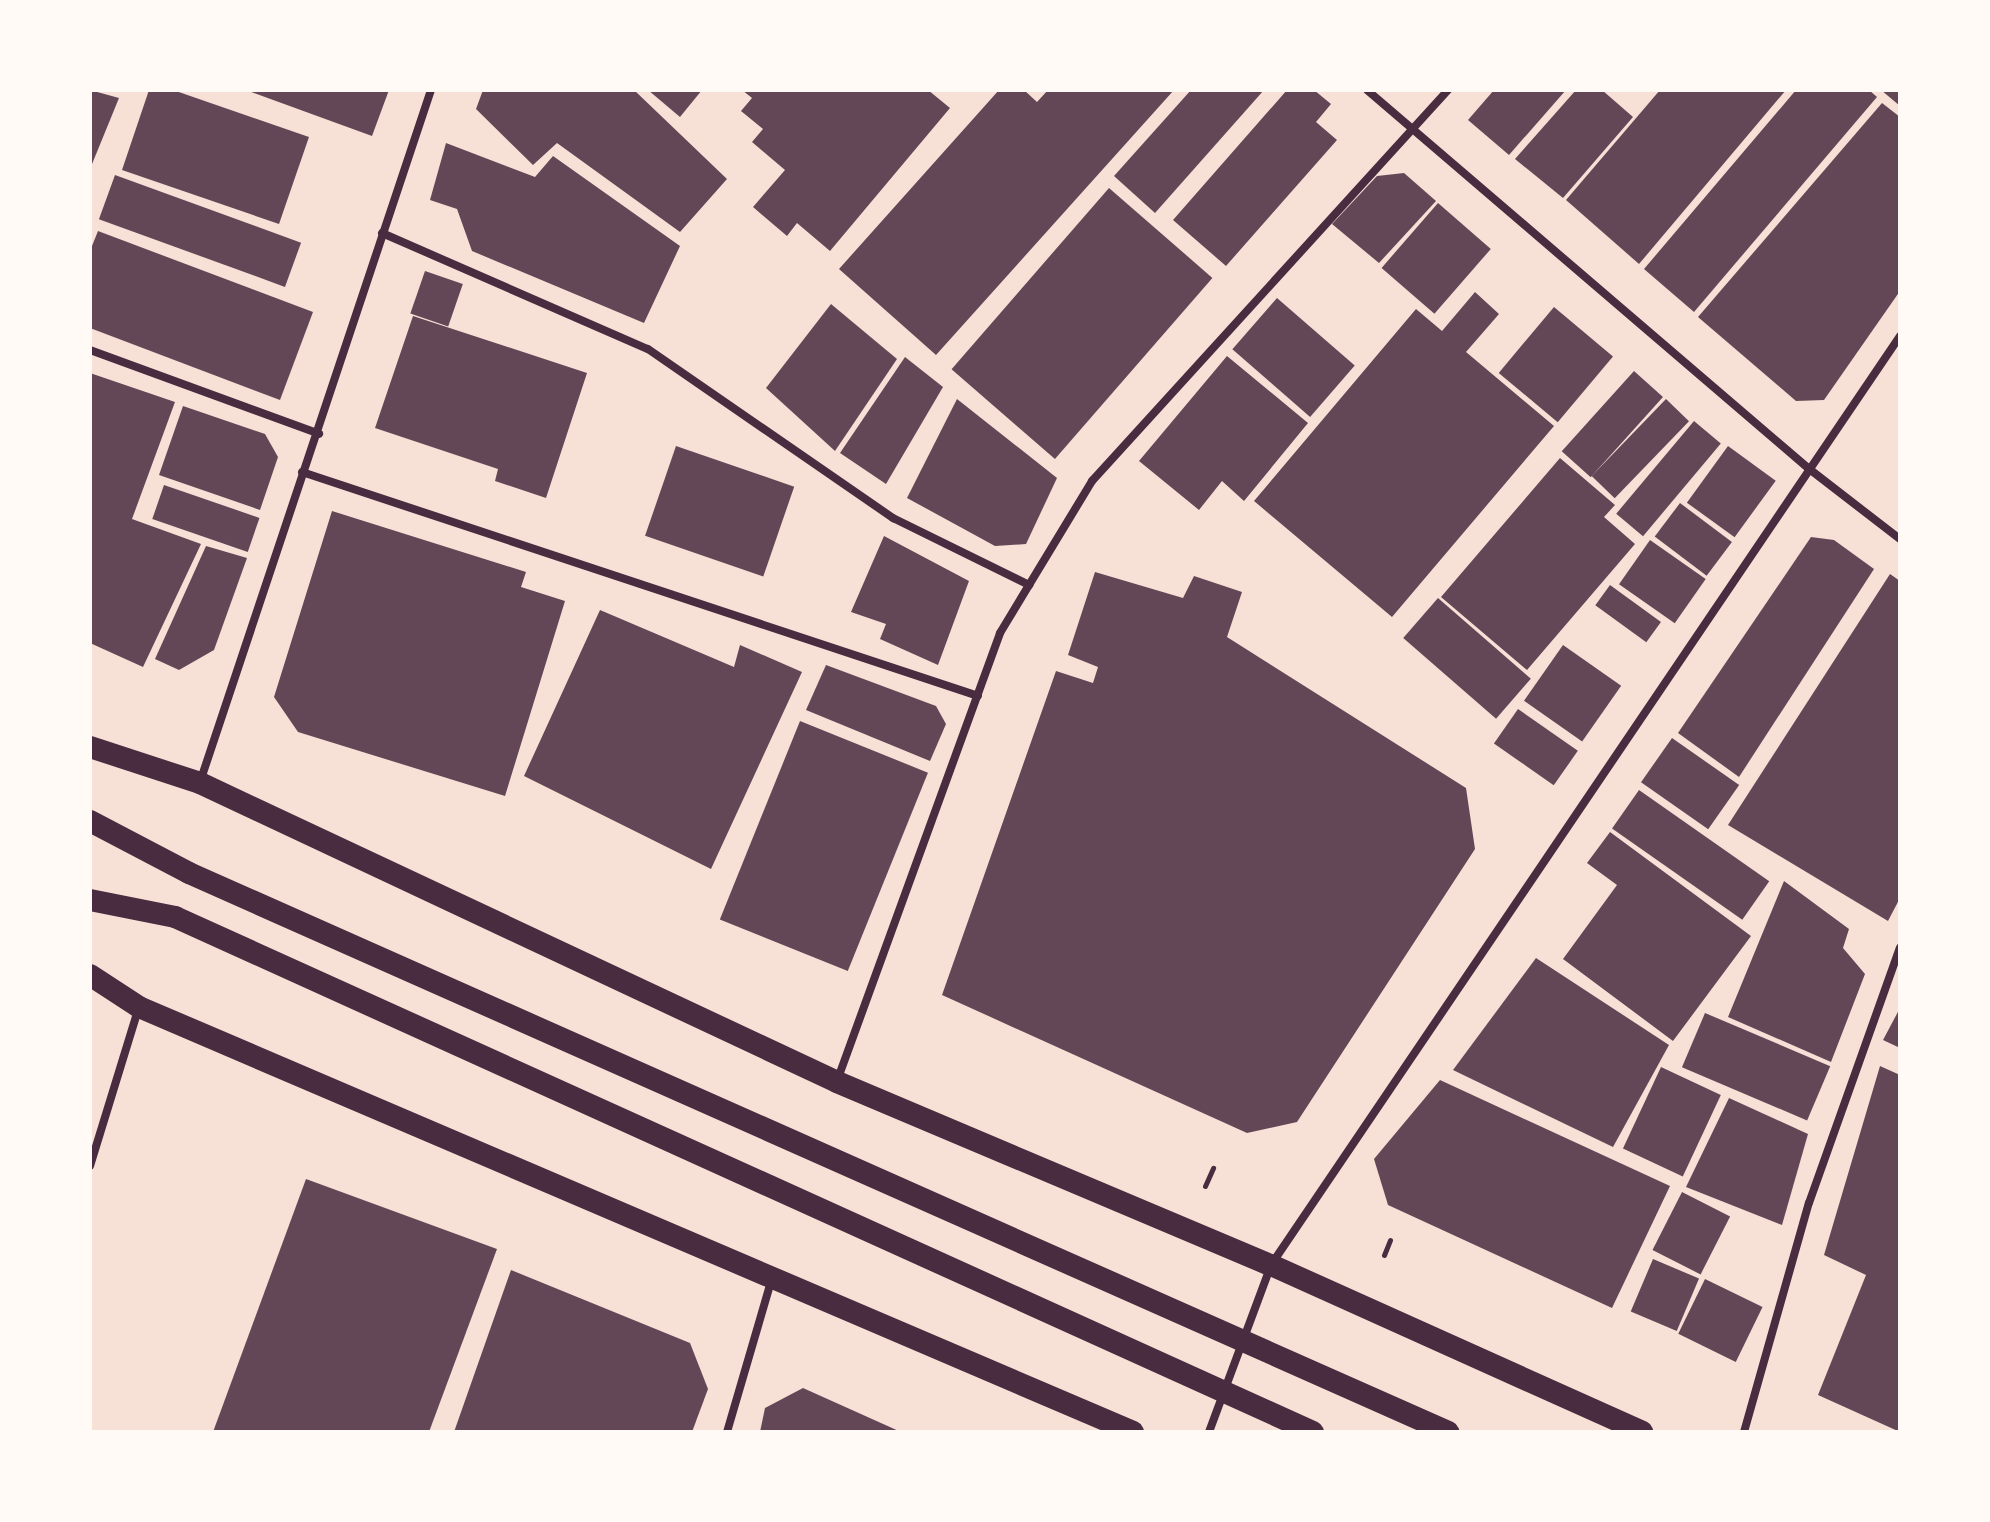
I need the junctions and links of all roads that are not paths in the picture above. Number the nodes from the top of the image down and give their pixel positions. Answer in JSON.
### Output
{"nodes":[{"id":1,"x":431,"y":90,"type":"edge"},
{"id":2,"x":1367,"y":90,"type":"edge"},
{"id":3,"x":1448,"y":90,"type":"edge"},
{"id":4,"x":1412,"y":130,"type":"junction"},
{"id":5,"x":382,"y":233,"type":"junction"},
{"id":6,"x":1900,"y":336,"type":"edge"},
{"id":7,"x":90,"y":350,"type":"edge"},
{"id":8,"x":319,"y":434,"type":"junction"},
{"id":9,"x":1808,"y":468,"type":"junction"},
{"id":10,"x":302,"y":472,"type":"junction"},
{"id":11,"x":1900,"y":539,"type":"edge"},
{"id":12,"x":1029,"y":585,"type":"junction"},
{"id":13,"x":978,"y":696,"type":"junction"},
{"id":14,"x":90,"y":747,"type":"edge"},
{"id":15,"x":200,"y":783,"type":"junction"},
{"id":16,"x":90,"y":821,"type":"edge"},
{"id":17,"x":90,"y":900,"type":"edge"},
{"id":18,"x":1900,"y":948,"type":"edge"},
{"id":19,"x":90,"y":975,"type":"edge"},
{"id":20,"x":139,"y":1007,"type":"junction"},
{"id":21,"x":837,"y":1082,"type":"junction"},
{"id":22,"x":90,"y":1166,"type":"edge"},
{"id":23,"x":1271,"y":1265,"type":"junction"},
{"id":24,"x":773,"y":1277,"type":"junction"},
{"id":25,"x":727,"y":1432,"type":"edge"},
{"id":26,"x":1133,"y":1432,"type":"edge"},
{"id":27,"x":1209,"y":1432,"type":"edge"},
{"id":28,"x":1313,"y":1432,"type":"edge"},
{"id":29,"x":1448,"y":1432,"type":"edge"},
{"id":30,"x":1642,"y":1432,"type":"edge"},
{"id":31,"x":1744,"y":1432,"type":"edge"}],
"edges":[{"from":1,"to":5,"type":"street"},
{"from":2,"to":4,"type":"street"},
{"from":3,"to":4,"type":"street"},
{"from":4,"to":9,"type":"street"},
{"from":4,"to":12,"type":"street"},
{"from":5,"to":8,"type":"street"},
{"from":5,"to":12,"type":"street"},
{"from":6,"to":9,"type":"street"},
{"from":7,"to":8,"type":"street"},
{"from":8,"to":10,"type":"street"},
{"from":9,"to":11,"type":"street"},
{"from":9,"to":23,"type":"street"},
{"from":10,"to":13,"type":"street"},
{"from":10,"to":15,"type":"street"},
{"from":12,"to":13,"type":"street"},
{"from":13,"to":21,"type":"street"},
{"from":14,"to":15,"type":"highway"},
{"from":15,"to":21,"type":"highway"},
{"from":16,"to":29,"type":"highway"},
{"from":17,"to":28,"type":"highway"},
{"from":18,"to":31,"type":"street"},
{"from":19,"to":20,"type":"highway"},
{"from":20,"to":22,"type":"street"},
{"from":20,"to":24,"type":"highway"},
{"from":21,"to":23,"type":"highway"},
{"from":23,"to":27,"type":"street"},
{"from":23,"to":30,"type":"highway"},
{"from":24,"to":25,"type":"street"},
{"from":24,"to":26,"type":"highway"}]}
